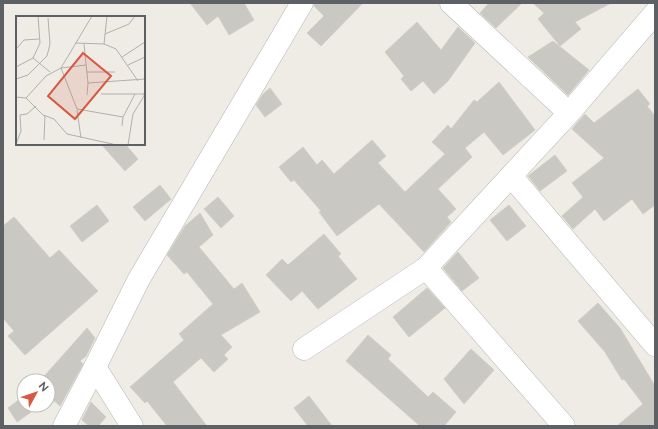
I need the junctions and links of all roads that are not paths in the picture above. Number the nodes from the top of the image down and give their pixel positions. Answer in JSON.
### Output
{"nodes":[{"id":1,"x":302,"y":3,"type":"edge"},
{"id":2,"x":451,"y":3,"type":"edge"},
{"id":3,"x":655,"y":13,"type":"edge"},
{"id":4,"x":569,"y":113,"type":"junction"},
{"id":5,"x":511,"y":176,"type":"junction"},
{"id":6,"x":426,"y":268,"type":"junction"},
{"id":7,"x":655,"y":345,"type":"edge"},
{"id":8,"x":304,"y":349,"type":"dead end"},
{"id":9,"x":95,"y":367,"type":"junction"},
{"id":10,"x":64,"y":426,"type":"edge"},
{"id":11,"x":132,"y":426,"type":"edge"},
{"id":12,"x":564,"y":426,"type":"edge"}],
"edges":[{"from":1,"to":9,"type":"street"},
{"from":2,"to":4,"type":"street"},
{"from":3,"to":4,"type":"street"},
{"from":4,"to":5,"type":"street"},
{"from":5,"to":6,"type":"street"},
{"from":5,"to":7,"type":"street"},
{"from":6,"to":8,"type":"street"},
{"from":6,"to":12,"type":"street"},
{"from":9,"to":10,"type":"street"},
{"from":9,"to":11,"type":"street"}]}
